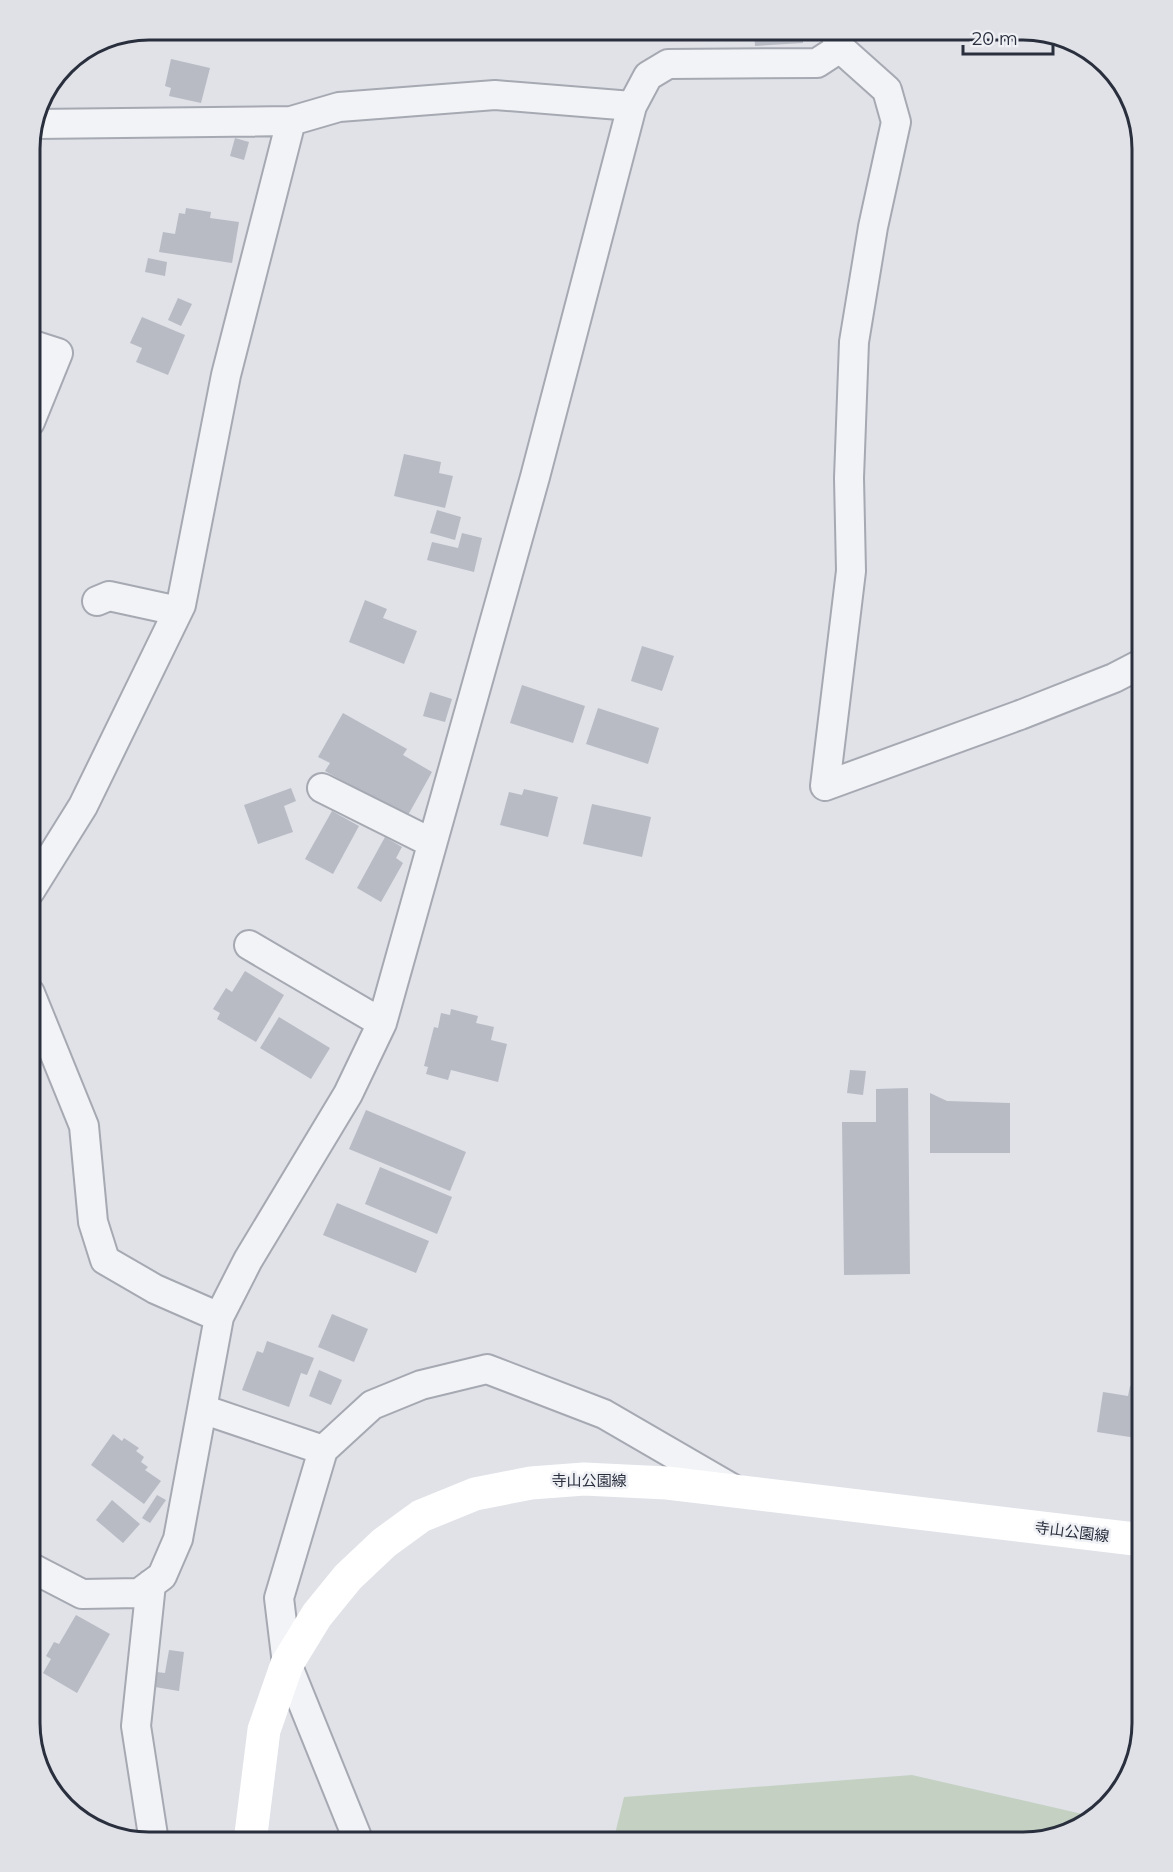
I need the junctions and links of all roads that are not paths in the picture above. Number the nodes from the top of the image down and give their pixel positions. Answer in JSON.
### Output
{"nodes":[{"id":1,"x":836,"y":41,"type":"edge"},
{"id":2,"x":839,"y":41,"type":"edge"},
{"id":3,"x":632,"y":106,"type":"junction"},
{"id":4,"x":291,"y":121,"type":"junction"},
{"id":5,"x":44,"y":124,"type":"edge"},
{"id":6,"x":41,"y":347,"type":"edge"},
{"id":7,"x":41,"y":395,"type":"edge"},
{"id":8,"x":97,"y":601,"type":"dead end"},
{"id":9,"x":178,"y":611,"type":"junction"},
{"id":10,"x":1132,"y":669,"type":"edge"},
{"id":11,"x":322,"y":788,"type":"dead end"},
{"id":12,"x":432,"y":843,"type":"junction"},
{"id":13,"x":41,"y":874,"type":"edge"},
{"id":14,"x":249,"y":945,"type":"dead end"},
{"id":15,"x":40,"y":1019,"type":"edge"},
{"id":16,"x":382,"y":1023,"type":"junction"},
{"id":17,"x":219,"y":1317,"type":"junction"},
{"id":18,"x":202,"y":1409,"type":"junction"},
{"id":19,"x":323,"y":1450,"type":"junction"},
{"id":20,"x":735,"y":1491,"type":"junction"},
{"id":21,"x":1132,"y":1539,"type":"edge"},
{"id":22,"x":40,"y":1572,"type":"edge"},
{"id":23,"x":151,"y":1584,"type":"junction"},
{"id":24,"x":286,"y":1665,"type":"junction"},
{"id":25,"x":152,"y":1831,"type":"edge"},
{"id":26,"x":251,"y":1831,"type":"edge"},
{"id":27,"x":355,"y":1831,"type":"edge"}],
"edges":[{"from":1,"to":3,"type":"street"},
{"from":2,"to":10,"type":"street"},
{"from":3,"to":4,"type":"street"},
{"from":3,"to":12,"type":"street"},
{"from":4,"to":5,"type":"street"},
{"from":4,"to":9,"type":"street"},
{"from":6,"to":7,"type":"street"},
{"from":8,"to":9,"type":"street"},
{"from":9,"to":13,"type":"street"},
{"from":11,"to":12,"type":"street"},
{"from":12,"to":16,"type":"street"},
{"from":14,"to":16,"type":"street"},
{"from":15,"to":17,"type":"street"},
{"from":16,"to":17,"type":"street"},
{"from":17,"to":18,"type":"street"},
{"from":18,"to":19,"type":"street"},
{"from":18,"to":23,"type":"street"},
{"from":19,"to":20,"type":"street"},
{"from":19,"to":24,"type":"street"},
{"from":20,"to":21,"type":"main road","name":"寺山公園線"},
{"from":20,"to":24,"type":"main road","name":"寺山公園線"},
{"from":22,"to":23,"type":"street"},
{"from":23,"to":25,"type":"street"},
{"from":24,"to":26,"type":"main road","name":"寺山公園線"},
{"from":24,"to":27,"type":"street"}]}
